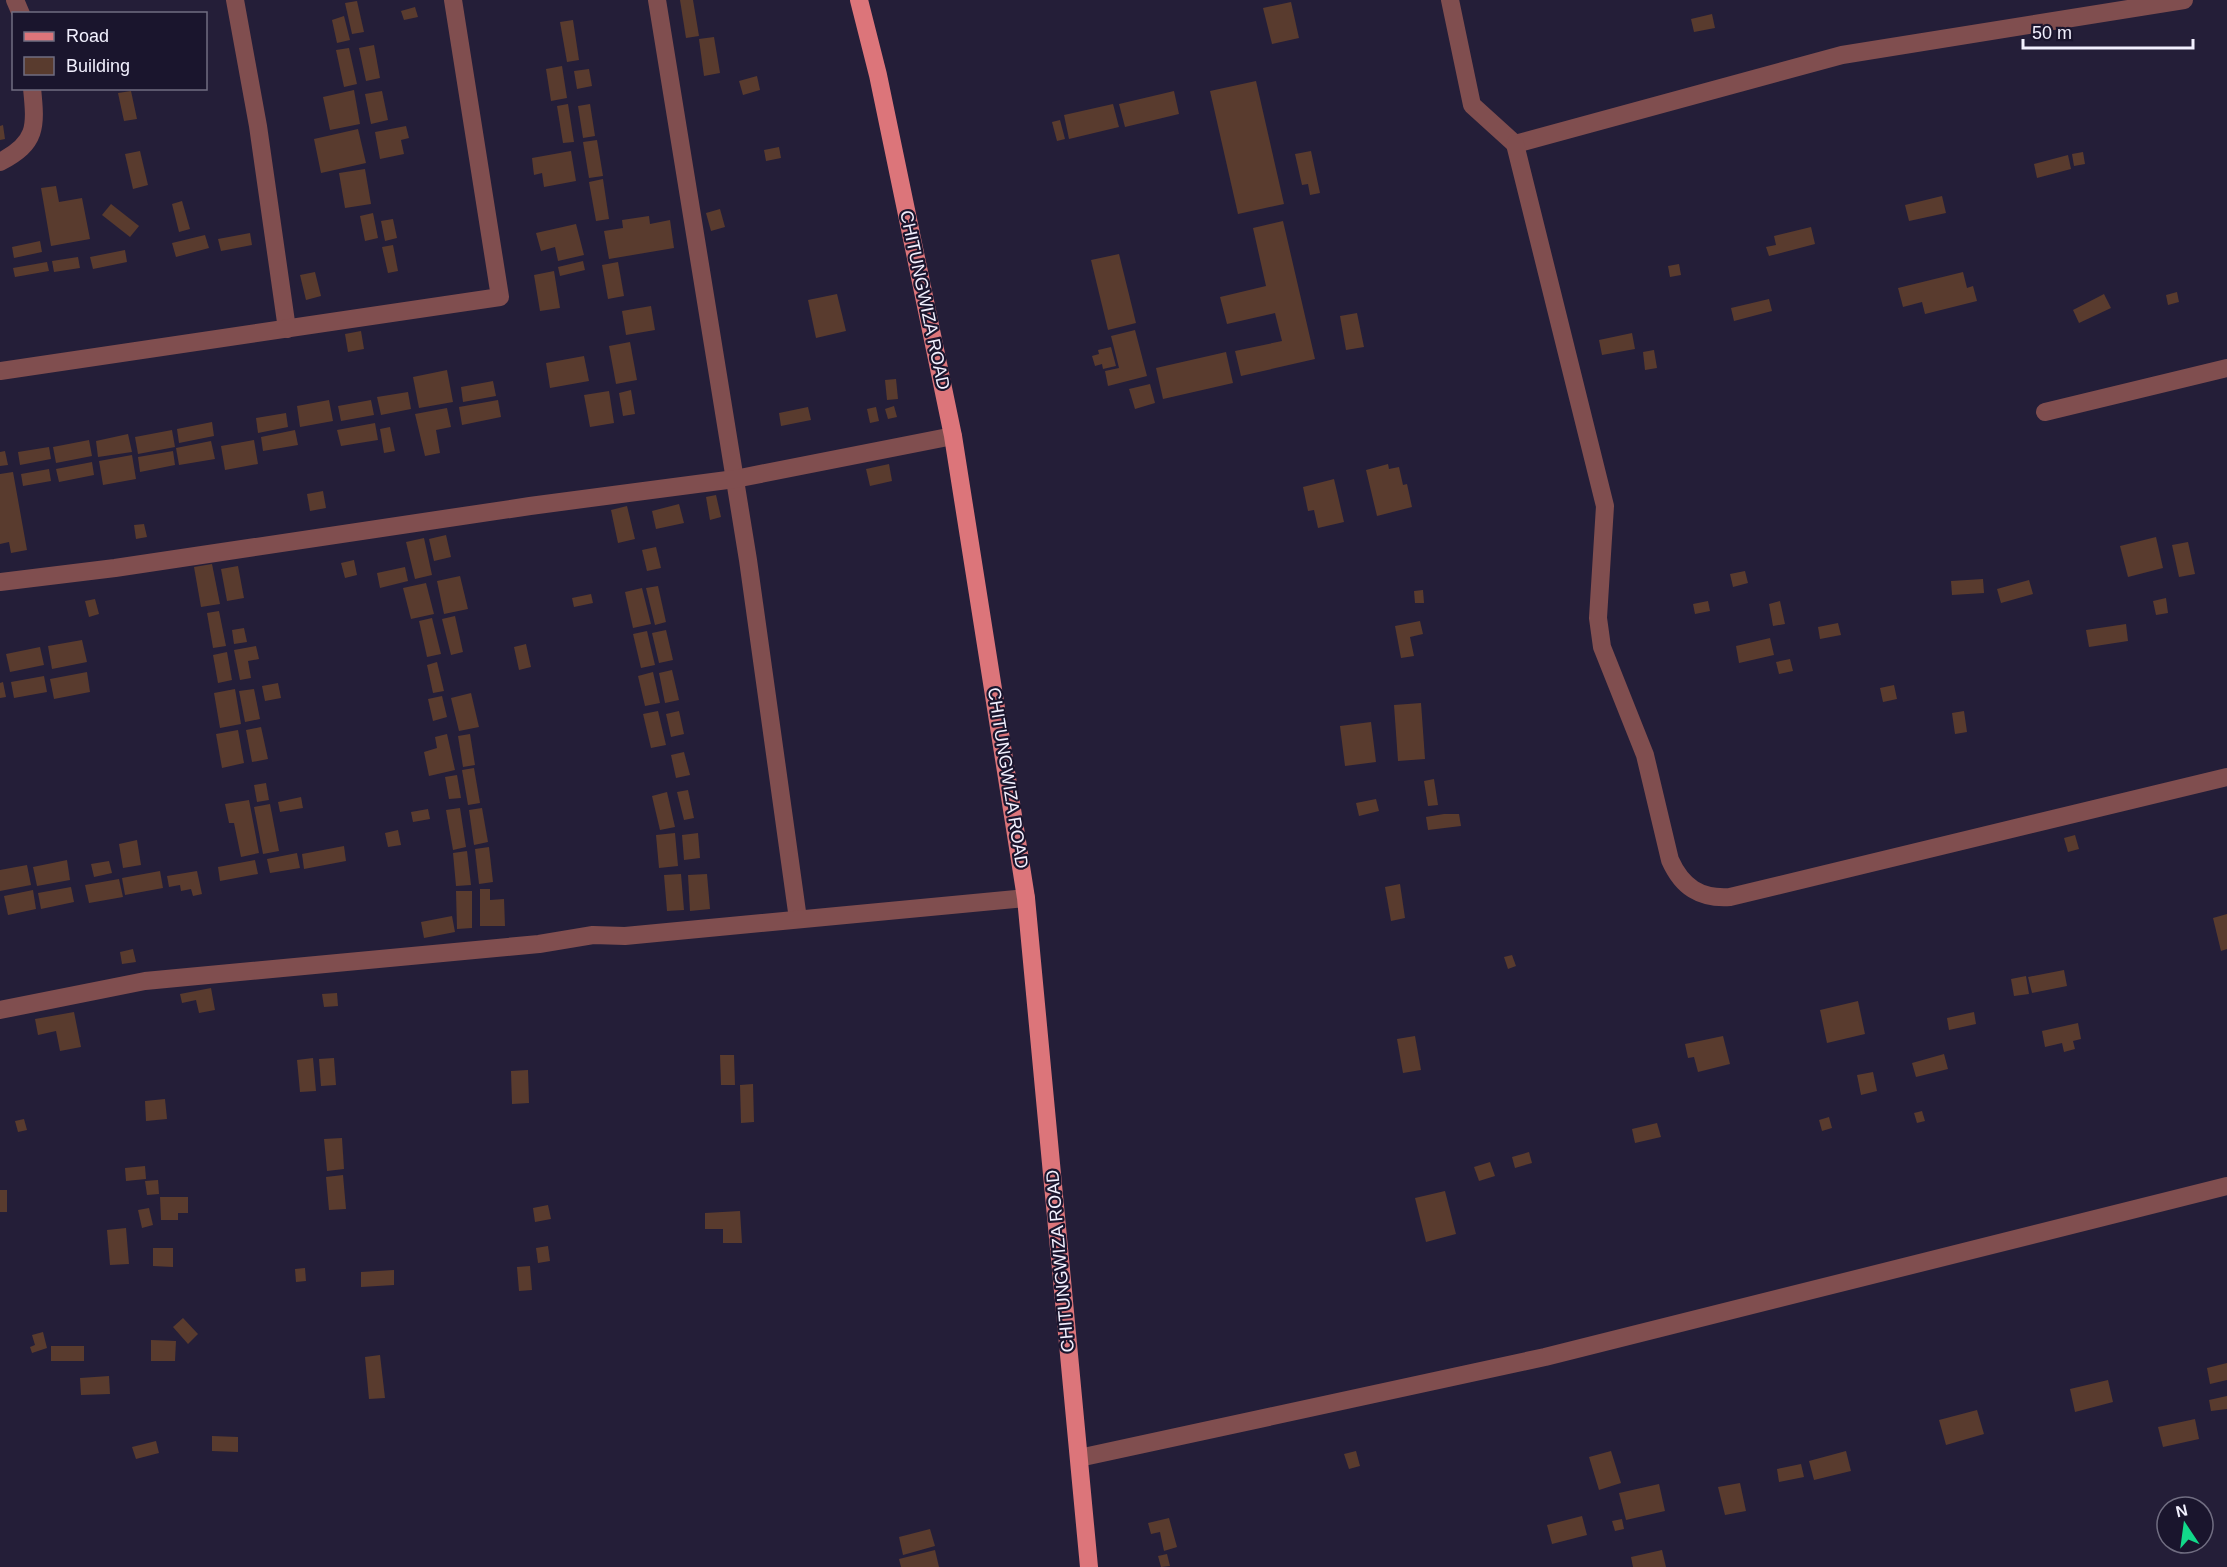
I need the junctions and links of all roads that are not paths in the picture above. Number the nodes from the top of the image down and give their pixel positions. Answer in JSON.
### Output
{"nodes":[{"id":1,"x":235,"y":0,"type":"edge"},
{"id":2,"x":453,"y":0,"type":"edge"},
{"id":3,"x":657,"y":0,"type":"edge"},
{"id":4,"x":859,"y":0,"type":"edge"},
{"id":5,"x":1450,"y":0,"type":"edge"},
{"id":6,"x":2184,"y":0,"type":"edge"},
{"id":7,"x":32,"y":90,"type":"edge"},
{"id":8,"x":1515,"y":144,"type":"junction"},
{"id":9,"x":0,"y":162,"type":"edge"},
{"id":10,"x":287,"y":329,"type":"junction"},
{"id":11,"x":2227,"y":368,"type":"edge"},
{"id":12,"x":0,"y":371,"type":"edge"},
{"id":13,"x":2045,"y":412,"type":"dead end"},
{"id":14,"x":953,"y":436,"type":"junction"},
{"id":15,"x":735,"y":479,"type":"junction"},
{"id":16,"x":0,"y":582,"type":"edge"},
{"id":17,"x":2227,"y":777,"type":"edge"},
{"id":18,"x":1026,"y":898,"type":"junction"},
{"id":19,"x":798,"y":920,"type":"junction"},
{"id":20,"x":0,"y":1010,"type":"edge"},
{"id":21,"x":2227,"y":1186,"type":"edge"},
{"id":22,"x":1079,"y":1458,"type":"junction"},
{"id":23,"x":1089,"y":1567,"type":"edge"}],
"edges":[{"from":1,"to":10,"type":"street"},
{"from":2,"to":10,"type":"street"},
{"from":3,"to":15,"type":"street"},
{"from":4,"to":14,"type":"main road","name":"CHITUNGWIZA ROAD"},
{"from":5,"to":8,"type":"street"},
{"from":6,"to":8,"type":"street"},
{"from":7,"to":9,"type":"street"},
{"from":8,"to":17,"type":"street"},
{"from":10,"to":12,"type":"street"},
{"from":11,"to":13,"type":"street"},
{"from":14,"to":15,"type":"street"},
{"from":14,"to":18,"type":"main road","name":"CHITUNGWIZA ROAD"},
{"from":15,"to":16,"type":"street"},
{"from":15,"to":19,"type":"street"},
{"from":18,"to":19,"type":"street"},
{"from":18,"to":22,"type":"main road","name":"CHITUNGWIZA ROAD"},
{"from":19,"to":20,"type":"street"},
{"from":21,"to":22,"type":"street"},
{"from":22,"to":23,"type":"main road","name":"CHITUNGWIZA ROAD"}]}
